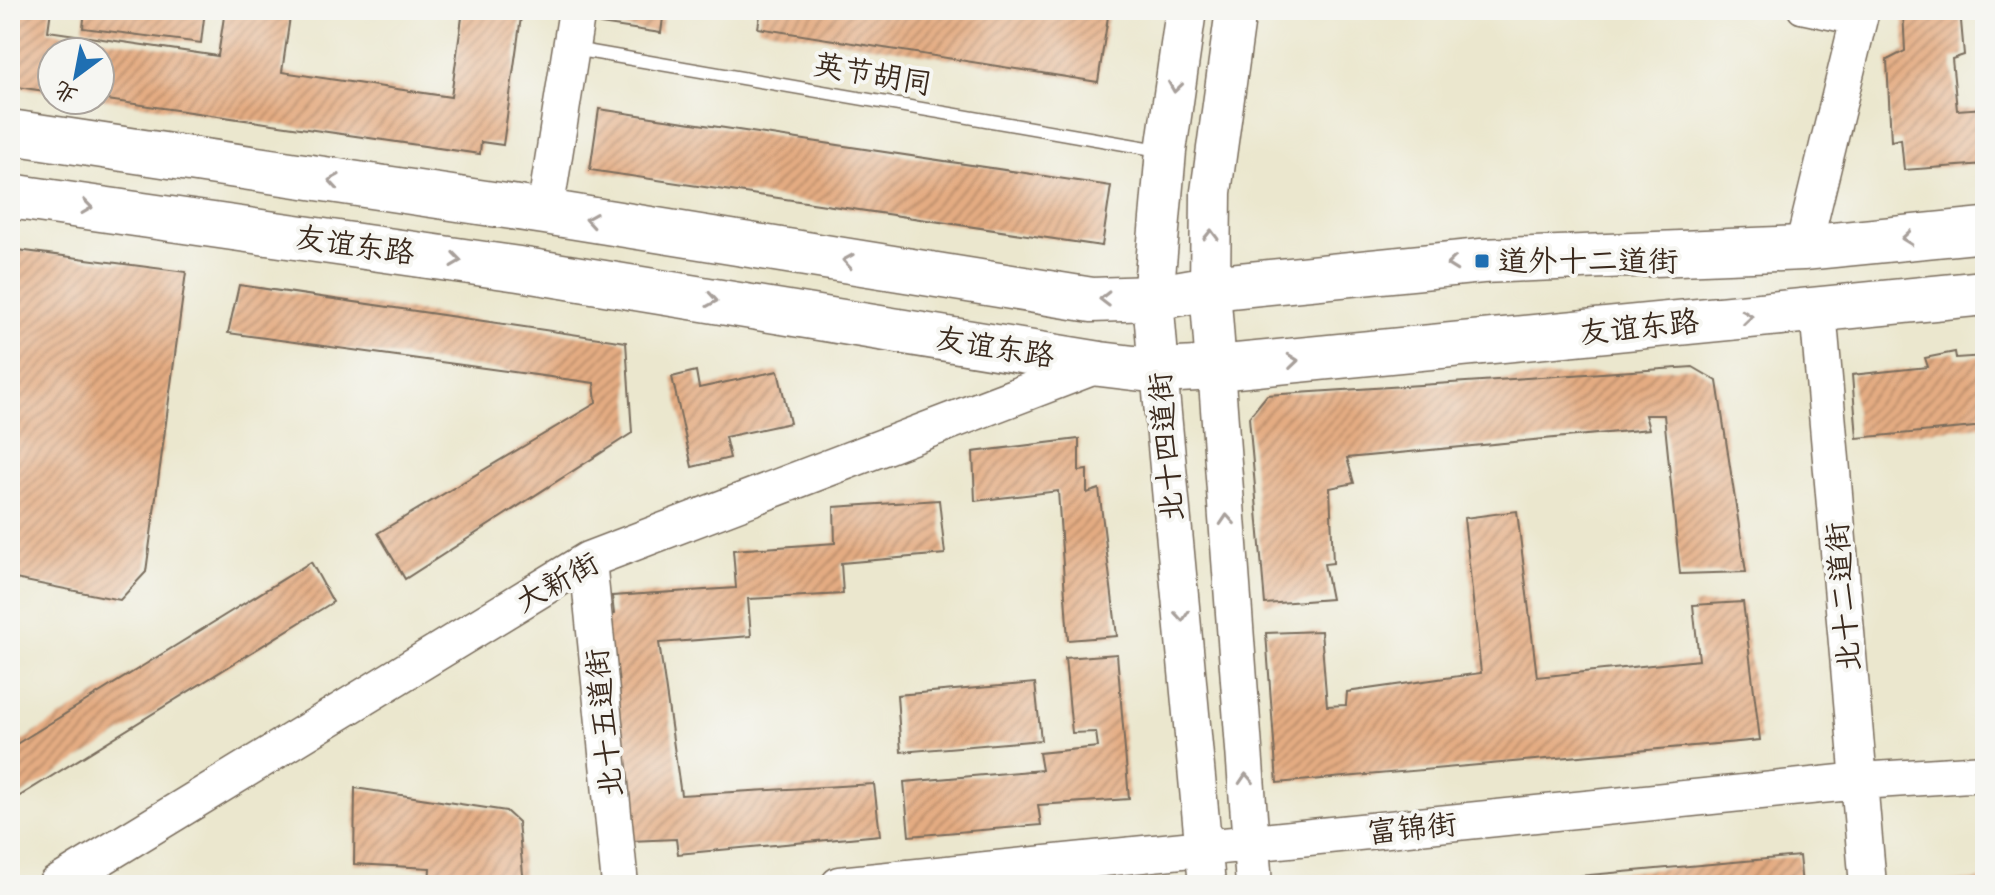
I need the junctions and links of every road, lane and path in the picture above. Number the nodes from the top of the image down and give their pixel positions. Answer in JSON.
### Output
{"nodes":[{"id":1,"x":577,"y":10,"type":"edge"},
{"id":2,"x":1186,"y":10,"type":"edge"},
{"id":3,"x":1236,"y":10,"type":"edge"},
{"id":4,"x":1801,"y":10,"type":"edge"},
{"id":5,"x":1859,"y":16,"type":"edge"},
{"id":6,"x":571,"y":49,"type":"junction"},
{"id":7,"x":10,"y":132,"type":"edge"},
{"id":8,"x":1166,"y":151,"type":"junction"},
{"id":9,"x":10,"y":196,"type":"edge"},
{"id":10,"x":545,"y":212,"type":"junction"},
{"id":11,"x":1985,"y":230,"type":"edge"},
{"id":12,"x":1803,"y":248,"type":"junction"},
{"id":13,"x":1210,"y":288,"type":"junction"},
{"id":14,"x":1985,"y":293,"type":"edge"},
{"id":15,"x":1153,"y":298,"type":"junction"},
{"id":16,"x":1818,"y":310,"type":"junction"},
{"id":17,"x":1100,"y":364,"type":"junction"},
{"id":18,"x":1216,"y":368,"type":"junction"},
{"id":19,"x":1159,"y":371,"type":"junction"},
{"id":20,"x":588,"y":560,"type":"junction"},
{"id":21,"x":1985,"y":773,"type":"edge"},
{"id":22,"x":1860,"y":781,"type":"junction"},
{"id":23,"x":1251,"y":844,"type":"junction"},
{"id":24,"x":1204,"y":849,"type":"junction"},
{"id":25,"x":56,"y":885,"type":"edge"},
{"id":26,"x":620,"y":885,"type":"edge"},
{"id":27,"x":839,"y":885,"type":"edge"},
{"id":28,"x":1207,"y":885,"type":"edge"},
{"id":29,"x":1254,"y":885,"type":"edge"},
{"id":30,"x":1868,"y":885,"type":"edge"}],
"edges":[{"from":1,"to":6,"type":"street"},
{"from":2,"to":8,"type":"main road","name":"北十四道街","one_way":true},
{"from":13,"to":3,"type":"main road","name":"北十四道街","one_way":true},
{"from":4,"to":5,"type":"street"},
{"from":5,"to":12,"type":"street"},
{"from":6,"to":8,"type":"lane","name":"英节胡同"},
{"from":6,"to":10,"type":"street"},
{"from":10,"to":7,"type":"highway","name":"友谊东路","one_way":true},
{"from":8,"to":15,"type":"main road","name":"北十四道街"},
{"from":9,"to":17,"type":"highway","name":"友谊东路","one_way":true},
{"from":15,"to":10,"type":"highway","name":"友谊东路","one_way":true},
{"from":11,"to":12,"type":"highway","name":"友谊东路","one_way":true},
{"from":12,"to":13,"type":"highway","name":"友谊东路","one_way":true},
{"from":13,"to":15,"type":"highway","name":"友谊东路"},
{"from":13,"to":18,"type":"main road","name":"北十四道街"},
{"from":14,"to":16,"type":"highway","name":"友谊东路"},
{"from":15,"to":19,"type":"main road","name":"北十四道街"},
{"from":18,"to":16,"type":"highway","name":"友谊东路","one_way":true},
{"from":16,"to":22,"type":"street","name":"北十二道街"},
{"from":17,"to":19,"type":"highway","name":"友谊东路"},
{"from":17,"to":20,"type":"street","name":"大新街"},
{"from":18,"to":19,"type":"highway","name":"友谊东路"},
{"from":23,"to":18,"type":"street","name":"北十四道街","one_way":true},
{"from":19,"to":24,"type":"street","name":"北十四道街","one_way":true},
{"from":20,"to":25,"type":"street","name":"大新街"},
{"from":20,"to":26,"type":"street","name":"北十五道街"},
{"from":21,"to":22,"type":"street","name":"富锦街"},
{"from":22,"to":23,"type":"street","name":"富锦街"},
{"from":22,"to":30,"type":"street","name":"北十二道街"},
{"from":23,"to":24,"type":"street","name":"富锦街"},
{"from":23,"to":29,"type":"street","name":"北十四道街"},
{"from":24,"to":27,"type":"street","name":"富锦街"},
{"from":24,"to":28,"type":"street","name":"北十四道街"}]}
